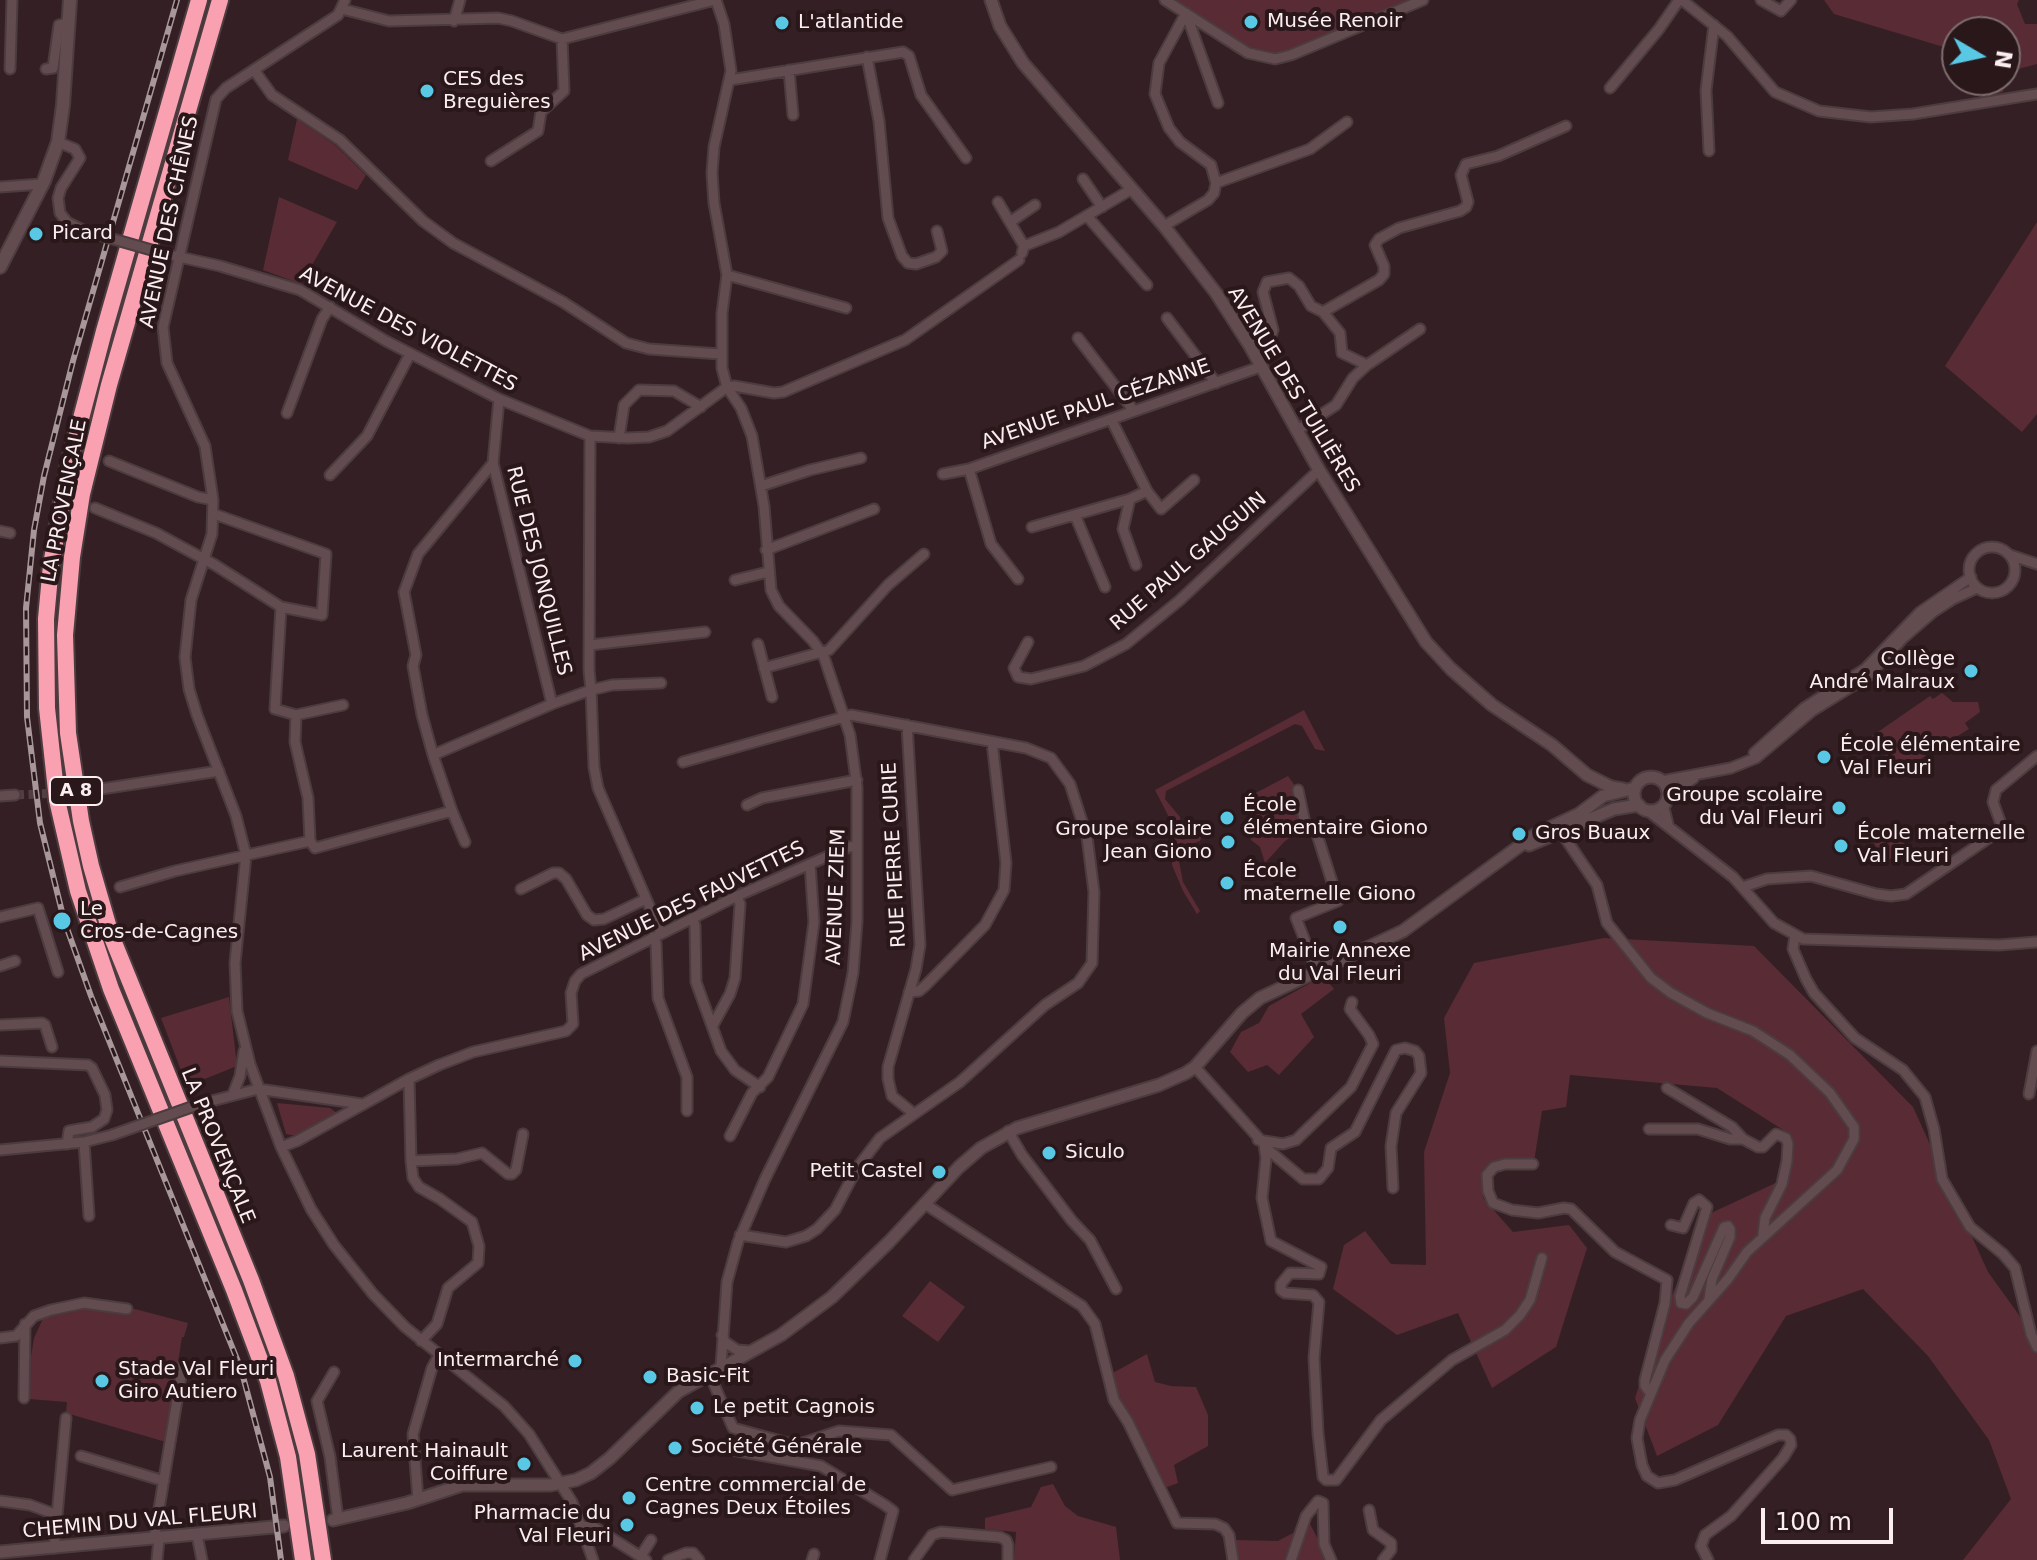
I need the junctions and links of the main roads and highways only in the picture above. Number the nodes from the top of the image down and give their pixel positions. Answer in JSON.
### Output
{"nodes":[{"id":1,"x":70,"y":0,"type":"edge"},
{"id":2,"x":199,"y":0,"type":"edge"},
{"id":3,"x":220,"y":0,"type":"edge"},
{"id":4,"x":0,"y":267,"type":"edge"},
{"id":5,"x":303,"y":1560,"type":"edge"},
{"id":6,"x":323,"y":1560,"type":"edge"}],
"edges":[{"from":1,"to":4,"type":"main road"},
{"from":2,"to":5,"type":"highway","name":"LA PROVENÇALE","number":"A 8"},
{"from":3,"to":6,"type":"highway","name":"LA PROVENÇALE","number":"A 8"}]}
